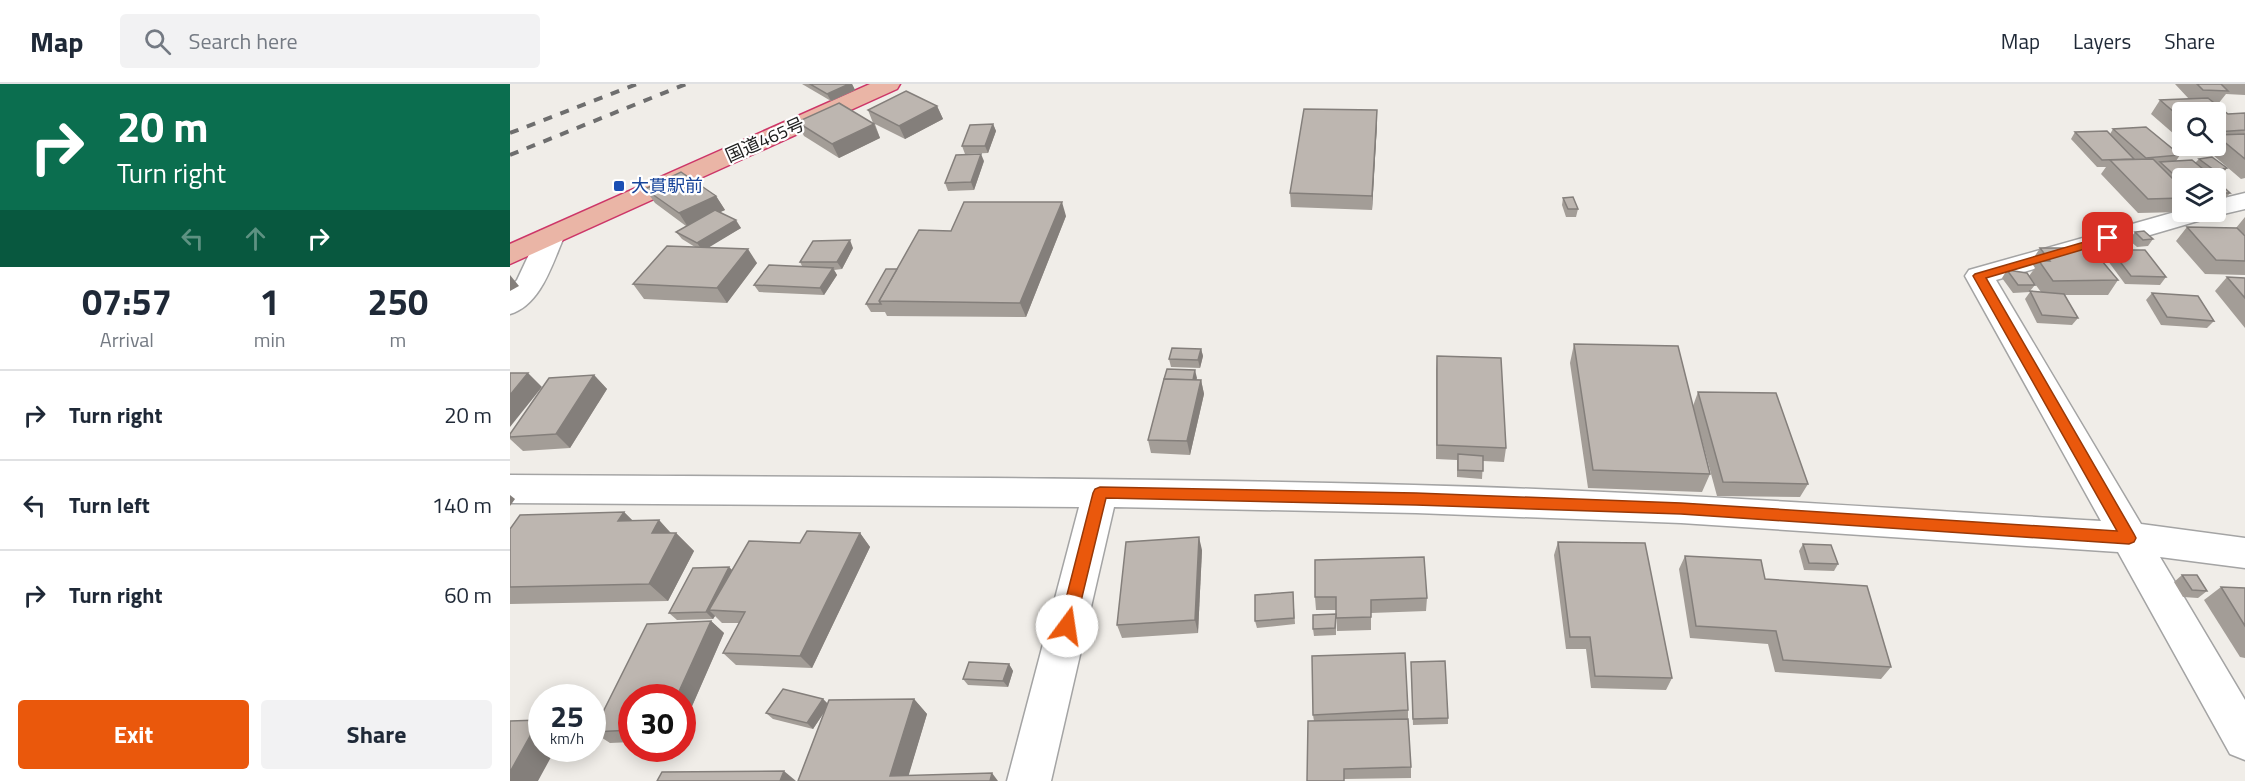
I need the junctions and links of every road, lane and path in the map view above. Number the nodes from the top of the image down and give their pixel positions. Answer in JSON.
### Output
{"nodes":[{"id":1,"x":889,"y":84,"type":"edge"},
{"id":2,"x":2245,"y":201,"type":"edge"},
{"id":3,"x":2226,"y":206,"type":"edge"},
{"id":4,"x":2172,"y":221,"type":"edge"},
{"id":5,"x":550,"y":237,"type":"junction"},
{"id":6,"x":510,"y":255,"type":"edge"},
{"id":7,"x":510,"y":304,"type":"edge"},
{"id":8,"x":510,"y":489,"type":"edge"},
{"id":9,"x":1100,"y":493,"type":"junction"},
{"id":10,"x":2129,"y":538,"type":"junction"},
{"id":11,"x":2245,"y":553,"type":"edge"},
{"id":12,"x":2245,"y":740,"type":"edge"},
{"id":13,"x":1029,"y":781,"type":"edge"}],
"edges":[{"from":1,"to":5,"type":"highway","name":"国道465号"},
{"from":2,"to":3,"type":"street"},
{"from":4,"to":10,"type":"street"},
{"from":5,"to":6,"type":"highway","name":"国道465号"},
{"from":5,"to":7,"type":"street"},
{"from":8,"to":9,"type":"street"},
{"from":9,"to":10,"type":"street"},
{"from":9,"to":13,"type":"street"},
{"from":10,"to":11,"type":"street"},
{"from":10,"to":12,"type":"street"}]}
